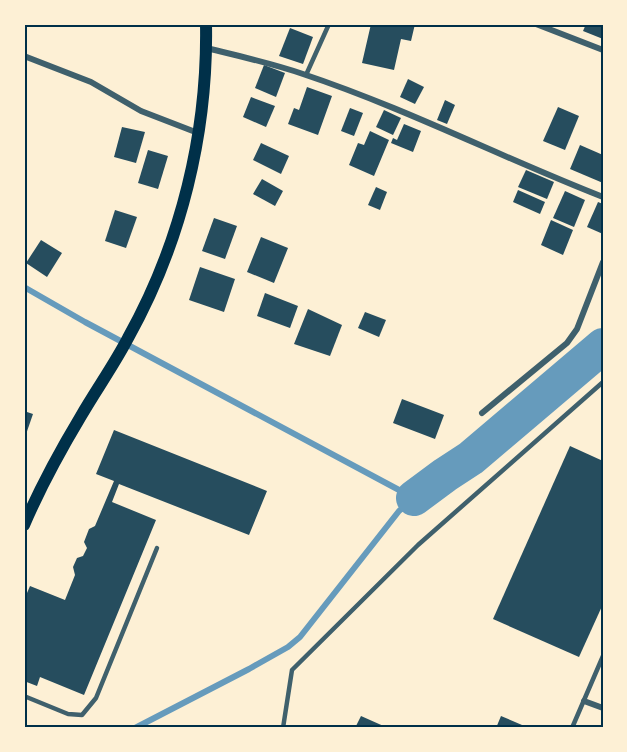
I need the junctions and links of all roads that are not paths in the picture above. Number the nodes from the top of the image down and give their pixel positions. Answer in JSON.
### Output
{"nodes":[{"id":1,"x":206,"y":24,"type":"edge"},
{"id":2,"x":328,"y":24,"type":"edge"},
{"id":3,"x":536,"y":24,"type":"edge"},
{"id":4,"x":206,"y":48,"type":"junction"},
{"id":5,"x":603,"y":50,"type":"edge"},
{"id":6,"x":24,"y":56,"type":"edge"},
{"id":7,"x":306,"y":75,"type":"junction"},
{"id":8,"x":198,"y":133,"type":"junction"},
{"id":9,"x":603,"y":197,"type":"edge"},
{"id":10,"x":603,"y":262,"type":"edge"},
{"id":11,"x":603,"y":382,"type":"edge"},
{"id":12,"x":482,"y":413,"type":"dead end"},
{"id":13,"x":27,"y":510,"type":"edge"},
{"id":14,"x":24,"y":525,"type":"edge"},
{"id":15,"x":156,"y":548,"type":"dead end"},
{"id":16,"x":603,"y":656,"type":"edge"},
{"id":17,"x":24,"y":696,"type":"edge"},
{"id":18,"x":584,"y":701,"type":"junction"},
{"id":19,"x":603,"y":708,"type":"edge"},
{"id":20,"x":283,"y":728,"type":"edge"},
{"id":21,"x":572,"y":728,"type":"edge"}],
"edges":[{"from":1,"to":4,"type":"main road"},
{"from":2,"to":7,"type":"lane"},
{"from":3,"to":5,"type":"street"},
{"from":4,"to":7,"type":"street"},
{"from":4,"to":8,"type":"main road"},
{"from":6,"to":8,"type":"street"},
{"from":7,"to":9,"type":"street"},
{"from":8,"to":13,"type":"main road"},
{"from":10,"to":12,"type":"street"},
{"from":11,"to":20,"type":"lane"},
{"from":13,"to":14,"type":"main road"},
{"from":15,"to":17,"type":"lane"},
{"from":16,"to":18,"type":"lane"},
{"from":18,"to":19,"type":"street"},
{"from":18,"to":21,"type":"lane"}]}
